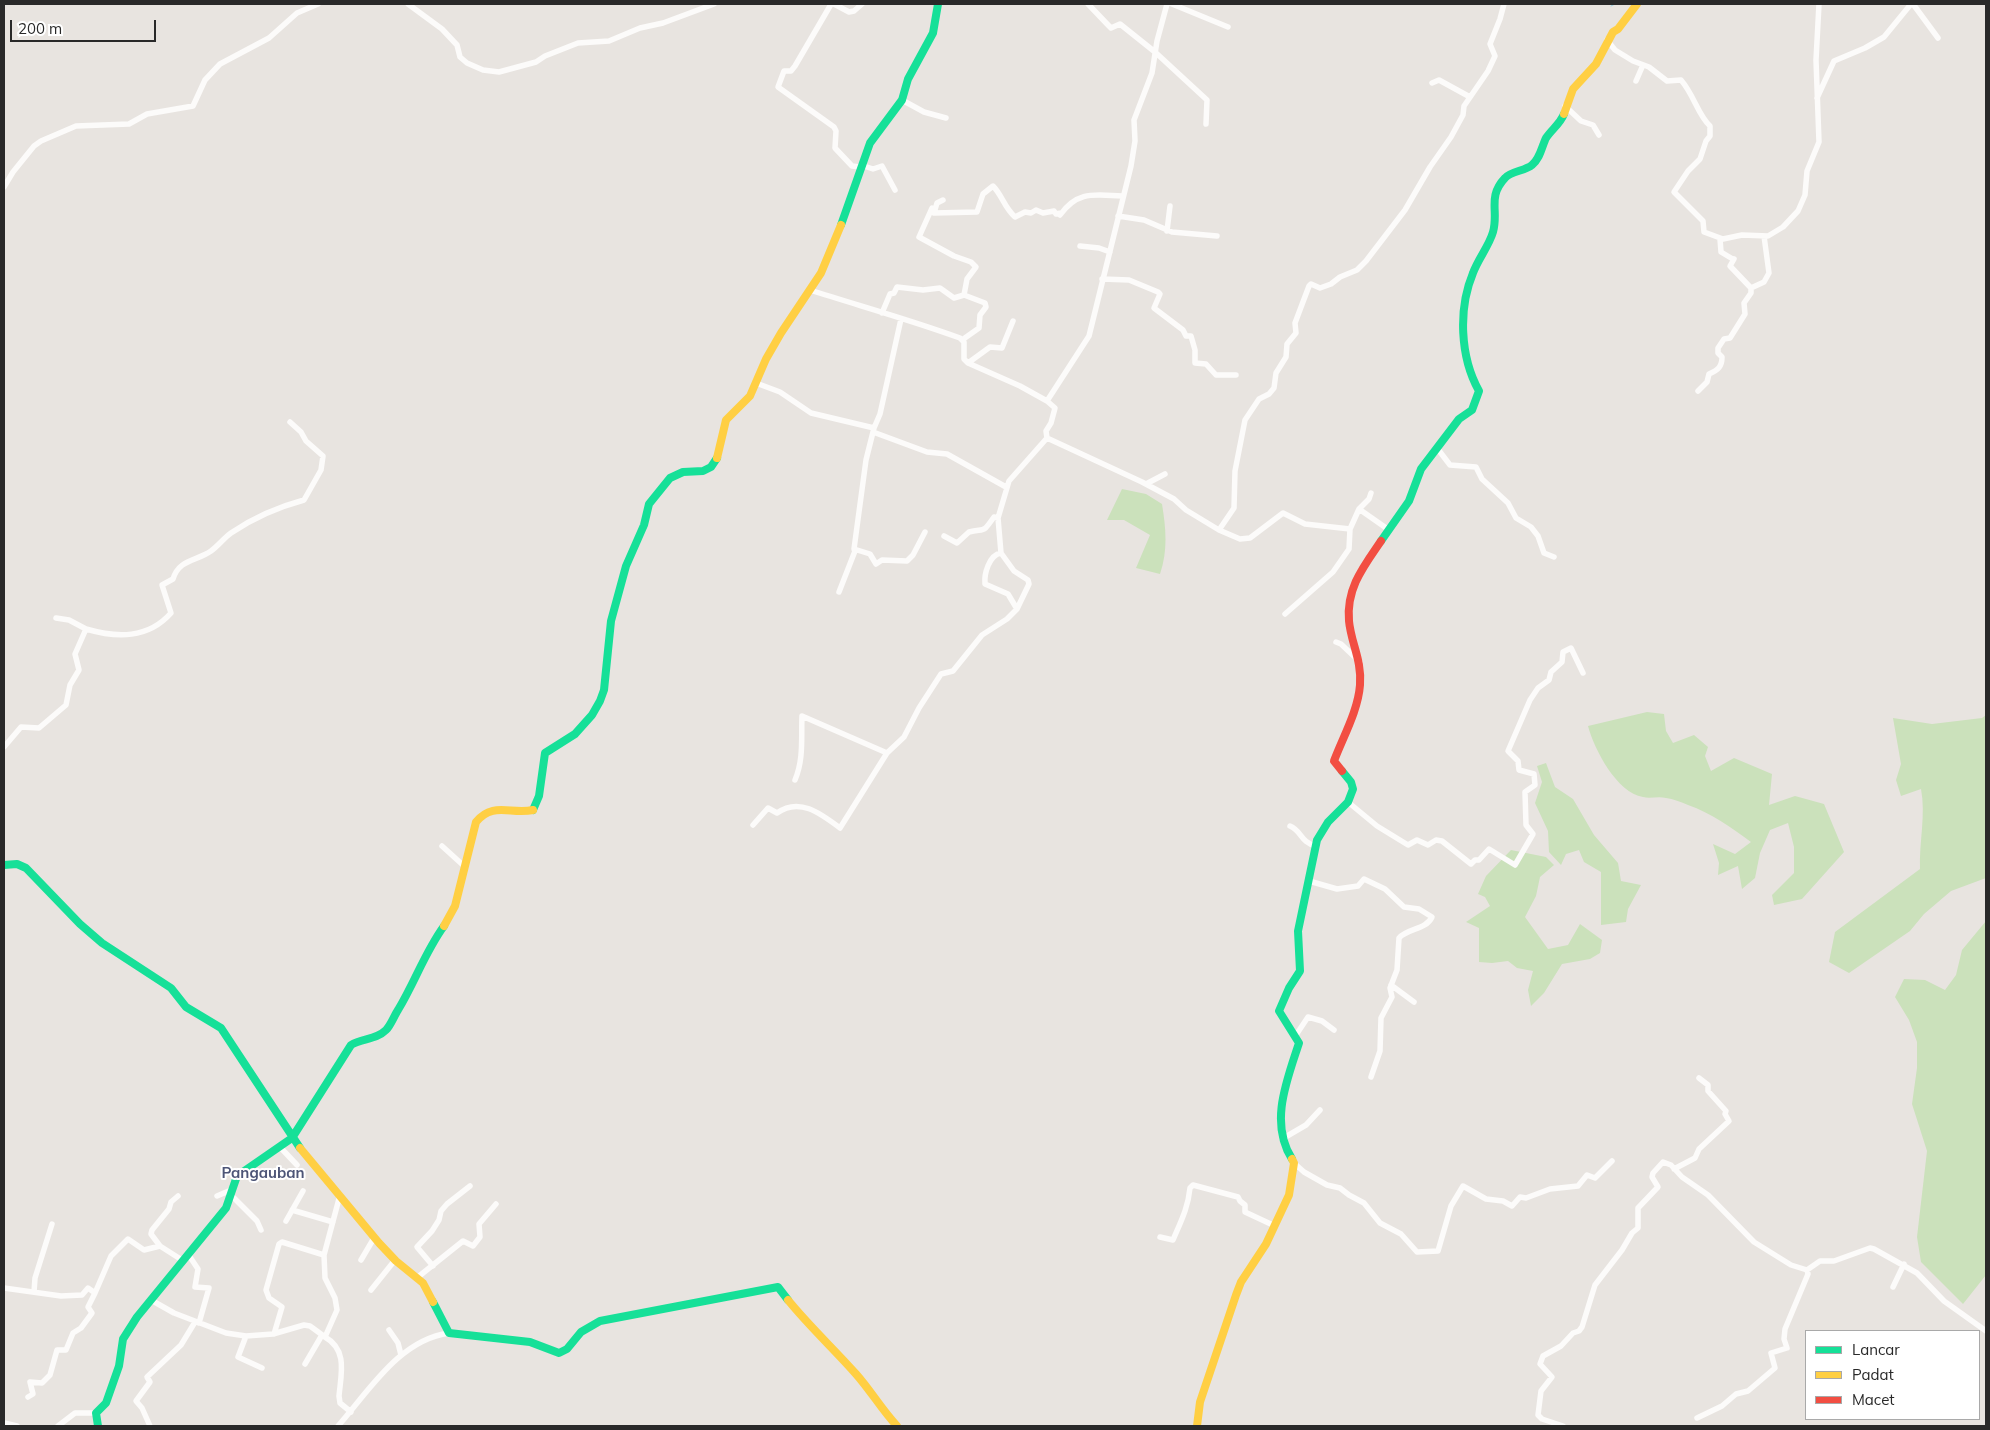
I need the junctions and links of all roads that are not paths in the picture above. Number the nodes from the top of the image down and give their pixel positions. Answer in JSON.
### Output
{"nodes":[{"id":1,"x":318,"y":4,"type":"edge"},
{"id":2,"x":408,"y":4,"type":"edge"},
{"id":3,"x":714,"y":4,"type":"edge"},
{"id":4,"x":830,"y":4,"type":"edge"},
{"id":5,"x":862,"y":4,"type":"edge"},
{"id":6,"x":938,"y":4,"type":"edge"},
{"id":7,"x":1088,"y":4,"type":"edge"},
{"id":8,"x":1167,"y":4,"type":"edge"},
{"id":9,"x":1172,"y":4,"type":"edge"},
{"id":10,"x":1504,"y":4,"type":"edge"},
{"id":11,"x":1636,"y":4,"type":"edge"},
{"id":12,"x":1819,"y":4,"type":"edge"},
{"id":13,"x":1912,"y":4,"type":"edge"},
{"id":14,"x":1228,"y":27,"type":"dead end"},
{"id":15,"x":1938,"y":38,"type":"dead end"},
{"id":16,"x":1607,"y":40,"type":"junction"},
{"id":17,"x":1155,"y":52,"type":"junction"},
{"id":18,"x":1643,"y":64,"type":"junction"},
{"id":19,"x":1636,"y":81,"type":"dead end"},
{"id":20,"x":1432,"y":83,"type":"dead end"},
{"id":21,"x":1470,"y":97,"type":"junction"},
{"id":22,"x":902,"y":100,"type":"junction"},
{"id":23,"x":1816,"y":100,"type":"junction"},
{"id":24,"x":1565,"y":106,"type":"junction"},
{"id":25,"x":946,"y":118,"type":"dead end"},
{"id":26,"x":1206,"y":124,"type":"dead end"},
{"id":27,"x":1599,"y":135,"type":"dead end"},
{"id":28,"x":861,"y":166,"type":"junction"},
{"id":29,"x":4,"y":187,"type":"edge"},
{"id":30,"x":895,"y":190,"type":"dead end"},
{"id":31,"x":1122,"y":196,"type":"junction"},
{"id":32,"x":1170,"y":206,"type":"dead end"},
{"id":33,"x":1118,"y":216,"type":"junction"},
{"id":34,"x":1167,"y":231,"type":"junction"},
{"id":35,"x":1217,"y":236,"type":"dead end"},
{"id":36,"x":1764,"y":236,"type":"junction"},
{"id":37,"x":1720,"y":238,"type":"junction"},
{"id":38,"x":1080,"y":246,"type":"dead end"},
{"id":39,"x":1110,"y":252,"type":"junction"},
{"id":40,"x":1102,"y":279,"type":"junction"},
{"id":41,"x":1752,"y":288,"type":"junction"},
{"id":42,"x":810,"y":290,"type":"junction"},
{"id":43,"x":964,"y":295,"type":"junction"},
{"id":44,"x":882,"y":314,"type":"junction"},
{"id":45,"x":901,"y":319,"type":"junction"},
{"id":46,"x":1013,"y":321,"type":"dead end"},
{"id":47,"x":962,"y":340,"type":"junction"},
{"id":48,"x":968,"y":363,"type":"junction"},
{"id":49,"x":1236,"y":375,"type":"dead end"},
{"id":50,"x":756,"y":383,"type":"junction"},
{"id":51,"x":1698,"y":390,"type":"dead end"},
{"id":52,"x":1047,"y":401,"type":"junction"},
{"id":53,"x":290,"y":422,"type":"dead end"},
{"id":54,"x":873,"y":430,"type":"junction"},
{"id":55,"x":1047,"y":438,"type":"junction"},
{"id":56,"x":1437,"y":448,"type":"junction"},
{"id":57,"x":1165,"y":474,"type":"dead end"},
{"id":58,"x":1146,"y":484,"type":"junction"},
{"id":59,"x":1006,"y":487,"type":"junction"},
{"id":60,"x":1370,"y":493,"type":"dead end"},
{"id":61,"x":1359,"y":509,"type":"junction"},
{"id":62,"x":998,"y":518,"type":"junction"},
{"id":63,"x":1350,"y":529,"type":"junction"},
{"id":64,"x":1219,"y":530,"type":"junction"},
{"id":65,"x":1389,"y":530,"type":"junction"},
{"id":66,"x":925,"y":532,"type":"dead end"},
{"id":67,"x":944,"y":536,"type":"dead end"},
{"id":68,"x":855,"y":551,"type":"junction"},
{"id":69,"x":1001,"y":553,"type":"junction"},
{"id":70,"x":1554,"y":557,"type":"dead end"},
{"id":71,"x":839,"y":592,"type":"dead end"},
{"id":72,"x":1017,"y":609,"type":"junction"},
{"id":73,"x":1285,"y":614,"type":"dead end"},
{"id":74,"x":56,"y":618,"type":"dead end"},
{"id":75,"x":86,"y":629,"type":"junction"},
{"id":76,"x":1336,"y":642,"type":"dead end"},
{"id":77,"x":1360,"y":662,"type":"junction"},
{"id":78,"x":1583,"y":673,"type":"dead end"},
{"id":79,"x":4,"y":747,"type":"edge"},
{"id":80,"x":887,"y":753,"type":"junction"},
{"id":81,"x":795,"y":780,"type":"dead end"},
{"id":82,"x":1348,"y":802,"type":"junction"},
{"id":83,"x":753,"y":825,"type":"dead end"},
{"id":84,"x":1290,"y":826,"type":"dead end"},
{"id":85,"x":442,"y":846,"type":"dead end"},
{"id":86,"x":1316,"y":846,"type":"junction"},
{"id":87,"x":4,"y":865,"type":"edge"},
{"id":88,"x":464,"y":866,"type":"junction"},
{"id":89,"x":1309,"y":881,"type":"junction"},
{"id":90,"x":1391,"y":985,"type":"junction"},
{"id":91,"x":1414,"y":1002,"type":"dead end"},
{"id":92,"x":1334,"y":1030,"type":"dead end"},
{"id":93,"x":1296,"y":1035,"type":"junction"},
{"id":94,"x":1371,"y":1077,"type":"dead end"},
{"id":95,"x":1699,"y":1078,"type":"dead end"},
{"id":96,"x":1320,"y":1110,"type":"dead end"},
{"id":97,"x":292,"y":1138,"type":"junction"},
{"id":98,"x":1282,"y":1139,"type":"junction"},
{"id":99,"x":280,"y":1147,"type":"junction"},
{"id":100,"x":1612,"y":1161,"type":"dead end"},
{"id":101,"x":1294,"y":1164,"type":"junction"},
{"id":102,"x":297,"y":1165,"type":"dead end"},
{"id":103,"x":1674,"y":1169,"type":"junction"},
{"id":104,"x":470,"y":1186,"type":"dead end"},
{"id":105,"x":303,"y":1191,"type":"dead end"},
{"id":106,"x":231,"y":1193,"type":"junction"},
{"id":107,"x":178,"y":1196,"type":"dead end"},
{"id":108,"x":217,"y":1196,"type":"dead end"},
{"id":109,"x":340,"y":1196,"type":"junction"},
{"id":110,"x":496,"y":1204,"type":"dead end"},
{"id":111,"x":292,"y":1210,"type":"junction"},
{"id":112,"x":286,"y":1221,"type":"dead end"},
{"id":113,"x":333,"y":1222,"type":"junction"},
{"id":114,"x":52,"y":1224,"type":"dead end"},
{"id":115,"x":1275,"y":1226,"type":"junction"},
{"id":116,"x":262,"y":1230,"type":"dead end"},
{"id":117,"x":1160,"y":1237,"type":"dead end"},
{"id":118,"x":374,"y":1238,"type":"junction"},
{"id":119,"x":160,"y":1246,"type":"junction"},
{"id":120,"x":324,"y":1255,"type":"junction"},
{"id":121,"x":185,"y":1257,"type":"junction"},
{"id":122,"x":361,"y":1260,"type":"dead end"},
{"id":123,"x":394,"y":1260,"type":"junction"},
{"id":124,"x":1904,"y":1264,"type":"junction"},
{"id":125,"x":433,"y":1266,"type":"junction"},
{"id":126,"x":1807,"y":1270,"type":"junction"},
{"id":127,"x":418,"y":1278,"type":"junction"},
{"id":128,"x":1893,"y":1287,"type":"dead end"},
{"id":129,"x":4,"y":1288,"type":"edge"},
{"id":130,"x":371,"y":1290,"type":"dead end"},
{"id":131,"x":34,"y":1292,"type":"junction"},
{"id":132,"x":95,"y":1293,"type":"junction"},
{"id":133,"x":151,"y":1300,"type":"junction"},
{"id":134,"x":197,"y":1323,"type":"junction"},
{"id":135,"x":389,"y":1330,"type":"dead end"},
{"id":136,"x":1986,"y":1331,"type":"edge"},
{"id":137,"x":449,"y":1333,"type":"junction"},
{"id":138,"x":274,"y":1334,"type":"junction"},
{"id":139,"x":246,"y":1336,"type":"junction"},
{"id":140,"x":324,"y":1336,"type":"junction"},
{"id":141,"x":401,"y":1355,"type":"junction"},
{"id":142,"x":304,"y":1364,"type":"dead end"},
{"id":143,"x":262,"y":1368,"type":"dead end"},
{"id":144,"x":28,"y":1397,"type":"dead end"},
{"id":145,"x":351,"y":1412,"type":"junction"},
{"id":146,"x":96,"y":1413,"type":"junction"},
{"id":147,"x":1698,"y":1418,"type":"dead end"},
{"id":148,"x":4,"y":1423,"type":"edge"},
{"id":149,"x":10,"y":1426,"type":"edge"},
{"id":150,"x":17,"y":1426,"type":"edge"},
{"id":151,"x":58,"y":1426,"type":"edge"},
{"id":152,"x":98,"y":1426,"type":"edge"},
{"id":153,"x":150,"y":1426,"type":"edge"},
{"id":154,"x":338,"y":1426,"type":"edge"},
{"id":155,"x":897,"y":1426,"type":"edge"},
{"id":156,"x":1197,"y":1426,"type":"edge"},
{"id":157,"x":1563,"y":1426,"type":"edge"}],
"edges":[{"from":1,"to":29,"type":"street"},
{"from":2,"to":3,"type":"street"},
{"from":4,"to":5,"type":"street"},
{"from":4,"to":28,"type":"street"},
{"from":6,"to":22,"type":"street"},
{"from":7,"to":17,"type":"street"},
{"from":8,"to":17,"type":"street"},
{"from":9,"to":14,"type":"street"},
{"from":10,"to":21,"type":"street"},
{"from":11,"to":16,"type":"street"},
{"from":12,"to":23,"type":"street"},
{"from":13,"to":15,"type":"street"},
{"from":13,"to":23,"type":"street"},
{"from":16,"to":18,"type":"street"},
{"from":16,"to":24,"type":"street"},
{"from":17,"to":26,"type":"street"},
{"from":17,"to":31,"type":"street"},
{"from":18,"to":19,"type":"street"},
{"from":18,"to":37,"type":"street"},
{"from":20,"to":21,"type":"street"},
{"from":21,"to":64,"type":"street"},
{"from":22,"to":25,"type":"street"},
{"from":22,"to":28,"type":"street"},
{"from":23,"to":36,"type":"street"},
{"from":24,"to":27,"type":"street"},
{"from":24,"to":56,"type":"street"},
{"from":28,"to":30,"type":"street"},
{"from":28,"to":42,"type":"street"},
{"from":31,"to":33,"type":"street"},
{"from":31,"to":43,"type":"street"},
{"from":32,"to":34,"type":"street"},
{"from":33,"to":34,"type":"street"},
{"from":33,"to":39,"type":"street"},
{"from":34,"to":35,"type":"street"},
{"from":36,"to":37,"type":"street"},
{"from":36,"to":41,"type":"street"},
{"from":37,"to":41,"type":"street"},
{"from":38,"to":39,"type":"street"},
{"from":39,"to":40,"type":"street"},
{"from":40,"to":49,"type":"street"},
{"from":40,"to":52,"type":"street"},
{"from":41,"to":51,"type":"street"},
{"from":42,"to":44,"type":"street"},
{"from":42,"to":50,"type":"street"},
{"from":43,"to":44,"type":"street"},
{"from":43,"to":47,"type":"street"},
{"from":44,"to":45,"type":"street"},
{"from":45,"to":47,"type":"street"},
{"from":45,"to":54,"type":"street"},
{"from":46,"to":48,"type":"street"},
{"from":47,"to":48,"type":"street"},
{"from":48,"to":52,"type":"street"},
{"from":50,"to":54,"type":"street"},
{"from":50,"to":88,"type":"street"},
{"from":52,"to":55,"type":"street"},
{"from":53,"to":75,"type":"street"},
{"from":54,"to":59,"type":"street"},
{"from":54,"to":68,"type":"street"},
{"from":55,"to":58,"type":"street"},
{"from":55,"to":59,"type":"street"},
{"from":56,"to":65,"type":"street"},
{"from":56,"to":70,"type":"street"},
{"from":57,"to":58,"type":"street"},
{"from":58,"to":64,"type":"street"},
{"from":59,"to":62,"type":"street"},
{"from":60,"to":61,"type":"street"},
{"from":61,"to":63,"type":"street"},
{"from":61,"to":65,"type":"street"},
{"from":62,"to":67,"type":"street"},
{"from":62,"to":69,"type":"street"},
{"from":63,"to":64,"type":"street"},
{"from":63,"to":73,"type":"street"},
{"from":65,"to":77,"type":"street"},
{"from":66,"to":68,"type":"street"},
{"from":68,"to":71,"type":"street"},
{"from":69,"to":72,"type":"street"},
{"from":69,"to":72,"type":"street"},
{"from":72,"to":80,"type":"street"},
{"from":74,"to":75,"type":"street"},
{"from":75,"to":79,"type":"street"},
{"from":76,"to":77,"type":"street"},
{"from":77,"to":82,"type":"street"},
{"from":78,"to":82,"type":"street"},
{"from":80,"to":81,"type":"street"},
{"from":80,"to":83,"type":"street"},
{"from":82,"to":86,"type":"street"},
{"from":84,"to":86,"type":"street"},
{"from":85,"to":88,"type":"street"},
{"from":86,"to":89,"type":"street"},
{"from":87,"to":97,"type":"street"},
{"from":88,"to":97,"type":"street"},
{"from":89,"to":90,"type":"street"},
{"from":89,"to":93,"type":"street"},
{"from":90,"to":91,"type":"street"},
{"from":90,"to":94,"type":"street"},
{"from":92,"to":93,"type":"street"},
{"from":93,"to":98,"type":"street"},
{"from":95,"to":103,"type":"street"},
{"from":96,"to":98,"type":"street"},
{"from":97,"to":99,"type":"street"},
{"from":97,"to":109,"type":"street"},
{"from":98,"to":101,"type":"street"},
{"from":99,"to":102,"type":"street"},
{"from":99,"to":106,"type":"street"},
{"from":100,"to":101,"type":"street"},
{"from":101,"to":115,"type":"street"},
{"from":103,"to":126,"type":"street"},
{"from":103,"to":157,"type":"street"},
{"from":104,"to":125,"type":"street"},
{"from":105,"to":111,"type":"street"},
{"from":106,"to":108,"type":"street"},
{"from":106,"to":116,"type":"street"},
{"from":106,"to":121,"type":"street"},
{"from":107,"to":119,"type":"street"},
{"from":109,"to":113,"type":"street"},
{"from":109,"to":118,"type":"street"},
{"from":110,"to":125,"type":"street"},
{"from":111,"to":112,"type":"street"},
{"from":111,"to":113,"type":"street"},
{"from":113,"to":120,"type":"street"},
{"from":114,"to":131,"type":"street"},
{"from":115,"to":117,"type":"street"},
{"from":115,"to":156,"type":"street"},
{"from":118,"to":122,"type":"street"},
{"from":118,"to":123,"type":"street"},
{"from":119,"to":121,"type":"street"},
{"from":119,"to":132,"type":"street"},
{"from":120,"to":138,"type":"street"},
{"from":120,"to":140,"type":"street"},
{"from":121,"to":133,"type":"street"},
{"from":121,"to":134,"type":"street"},
{"from":123,"to":127,"type":"street"},
{"from":123,"to":130,"type":"street"},
{"from":124,"to":126,"type":"street"},
{"from":124,"to":128,"type":"street"},
{"from":124,"to":136,"type":"street"},
{"from":125,"to":127,"type":"street"},
{"from":126,"to":147,"type":"street"},
{"from":127,"to":137,"type":"street"},
{"from":129,"to":131,"type":"street"},
{"from":131,"to":132,"type":"street"},
{"from":132,"to":144,"type":"street"},
{"from":133,"to":134,"type":"street"},
{"from":133,"to":146,"type":"street"},
{"from":134,"to":139,"type":"street"},
{"from":134,"to":153,"type":"street"},
{"from":135,"to":141,"type":"street"},
{"from":137,"to":141,"type":"street"},
{"from":137,"to":155,"type":"street"},
{"from":138,"to":139,"type":"street"},
{"from":138,"to":140,"type":"street"},
{"from":139,"to":143,"type":"street"},
{"from":140,"to":142,"type":"street"},
{"from":140,"to":145,"type":"street"},
{"from":141,"to":145,"type":"street"},
{"from":145,"to":154,"type":"street"},
{"from":146,"to":151,"type":"street"},
{"from":146,"to":152,"type":"street"},
{"from":148,"to":149,"type":"street"},
{"from":149,"to":150,"type":"street"}]}
